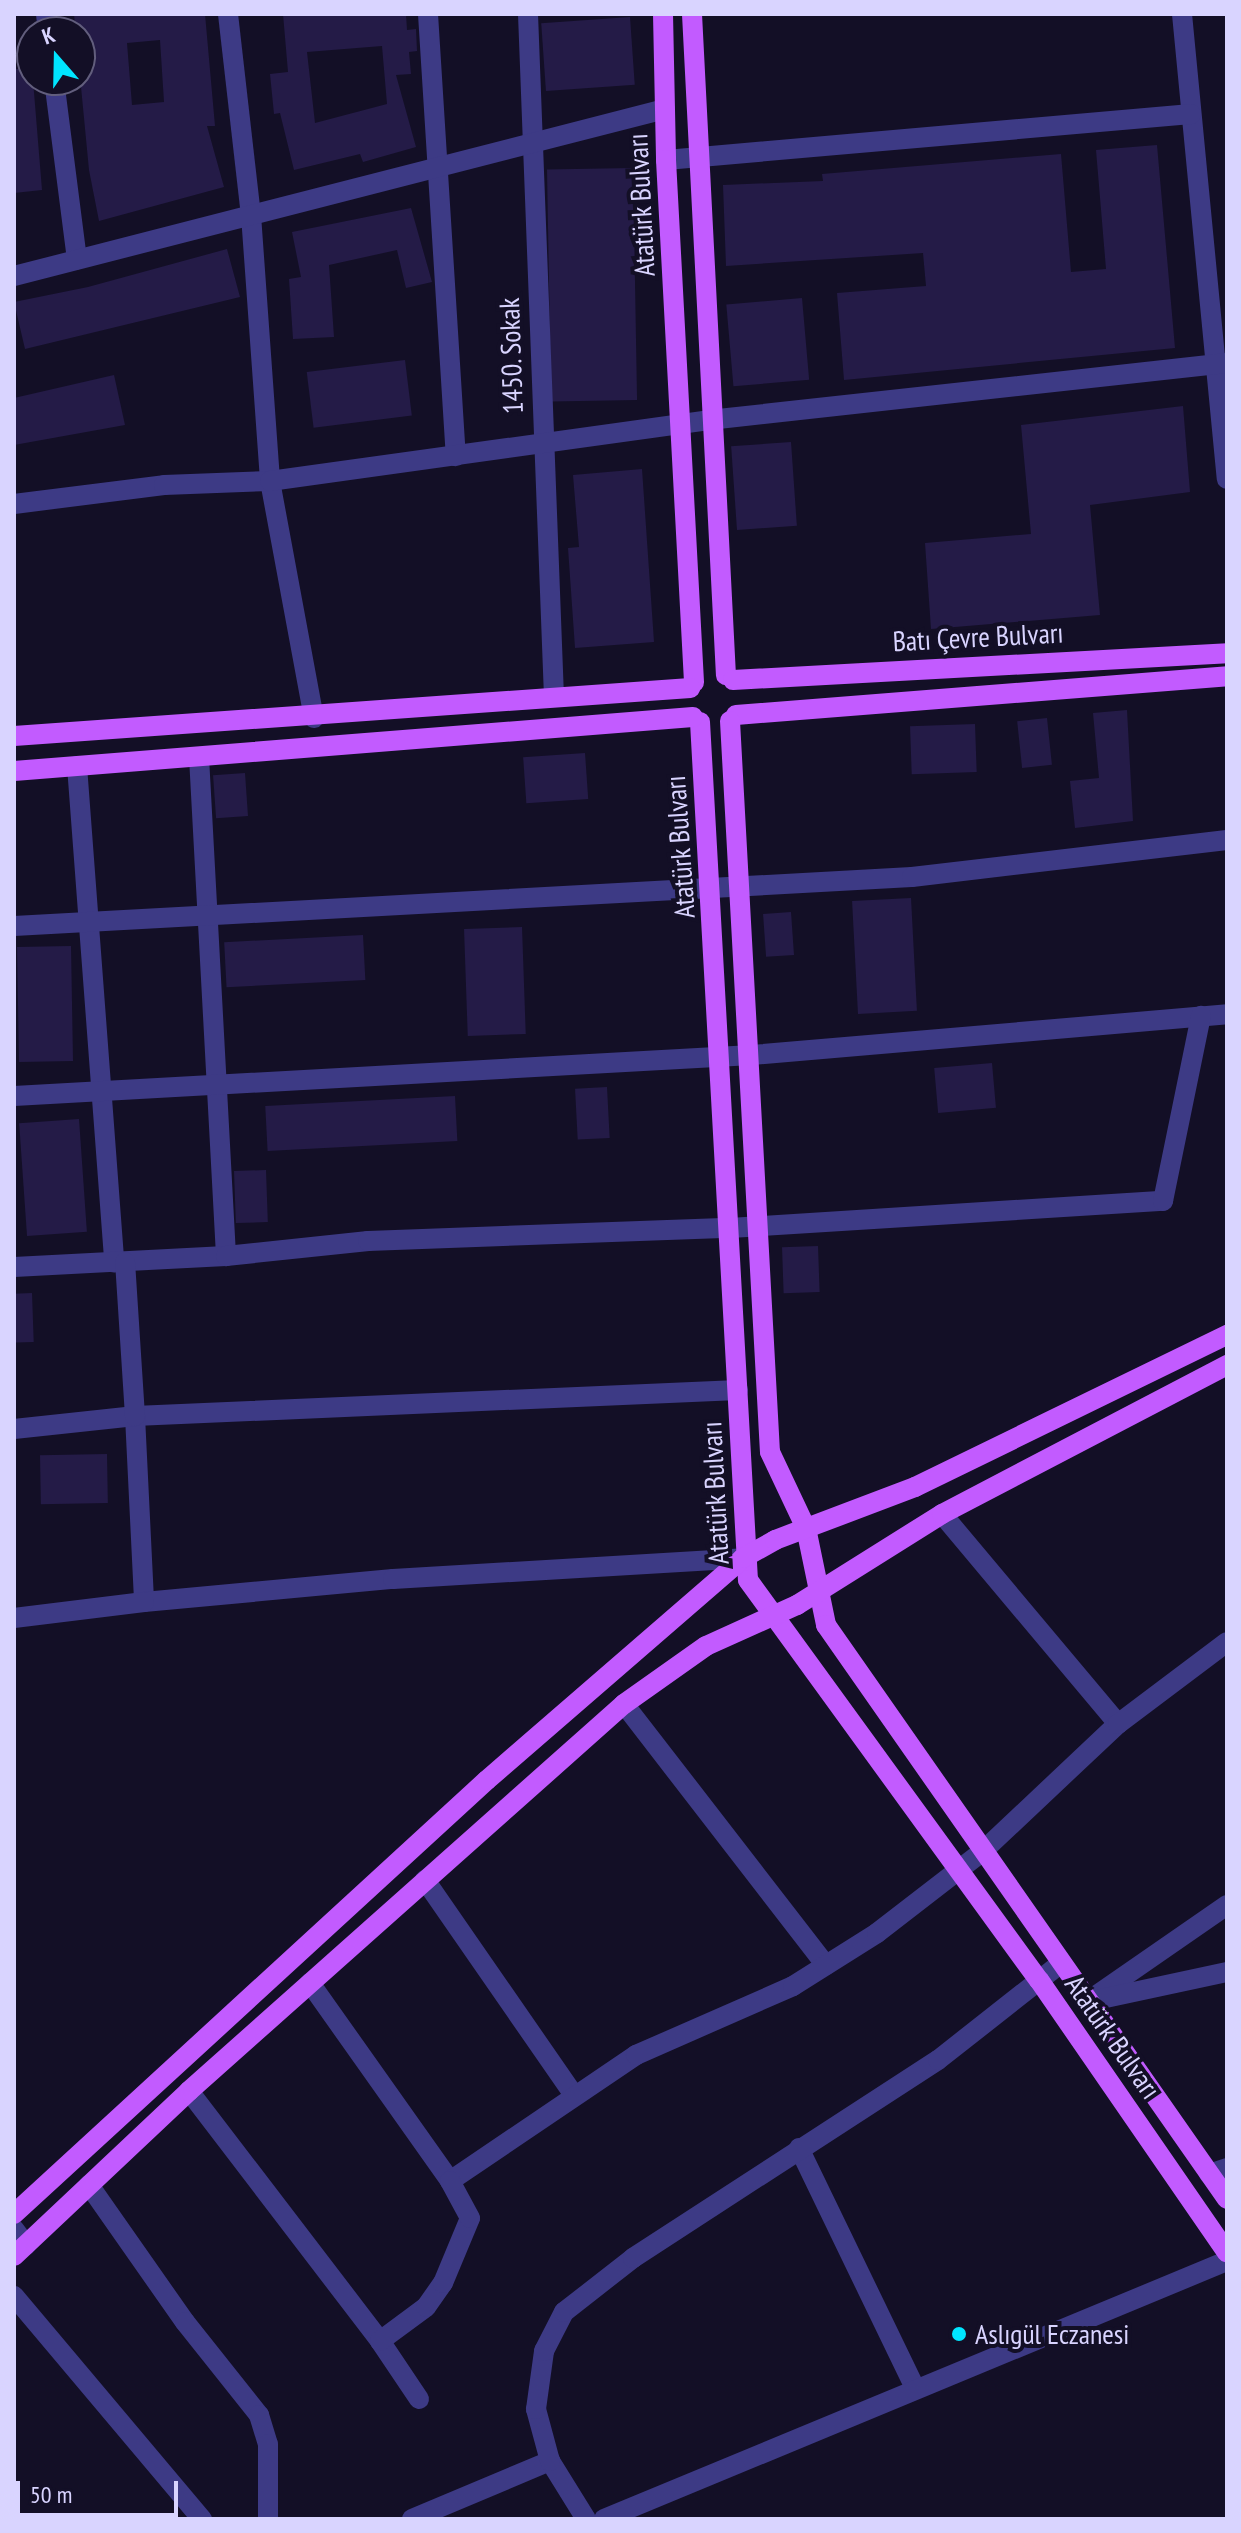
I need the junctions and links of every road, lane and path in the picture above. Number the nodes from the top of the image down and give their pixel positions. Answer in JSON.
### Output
{"nodes":[{"id":1,"x":228,"y":14,"type":"edge"},
{"id":2,"x":428,"y":14,"type":"edge"},
{"id":3,"x":528,"y":14,"type":"edge"},
{"id":4,"x":663,"y":14,"type":"edge"},
{"id":5,"x":692,"y":14,"type":"edge"},
{"id":6,"x":1182,"y":14,"type":"edge"},
{"id":7,"x":56,"y":96,"type":"edge"},
{"id":8,"x":665,"y":109,"type":"junction"},
{"id":9,"x":1191,"y":114,"type":"junction"},
{"id":10,"x":533,"y":142,"type":"junction"},
{"id":11,"x":696,"y":154,"type":"junction"},
{"id":12,"x":666,"y":160,"type":"junction"},
{"id":13,"x":439,"y":167,"type":"junction"},
{"id":14,"x":251,"y":215,"type":"junction"},
{"id":15,"x":77,"y":260,"type":"junction"},
{"id":16,"x":14,"y":276,"type":"edge"},
{"id":17,"x":1220,"y":366,"type":"edge"},
{"id":18,"x":709,"y":420,"type":"junction"},
{"id":19,"x":680,"y":426,"type":"junction"},
{"id":20,"x":542,"y":444,"type":"junction"},
{"id":21,"x":456,"y":456,"type":"junction"},
{"id":22,"x":1227,"y":479,"type":"edge"},
{"id":23,"x":270,"y":481,"type":"junction"},
{"id":24,"x":14,"y":504,"type":"edge"},
{"id":25,"x":1227,"y":653,"type":"edge"},
{"id":26,"x":1227,"y":676,"type":"edge"},
{"id":27,"x":729,"y":678,"type":"junction"},
{"id":28,"x":692,"y":685,"type":"junction"},
{"id":29,"x":554,"y":697,"type":"junction"},
{"id":30,"x":314,"y":718,"type":"junction"},
{"id":31,"x":733,"y":718,"type":"junction"},
{"id":32,"x":696,"y":720,"type":"junction"},
{"id":33,"x":14,"y":736,"type":"edge"},
{"id":34,"x":199,"y":757,"type":"junction"},
{"id":35,"x":77,"y":766,"type":"junction"},
{"id":36,"x":14,"y":771,"type":"edge"},
{"id":37,"x":1227,"y":840,"type":"edge"},
{"id":38,"x":742,"y":884,"type":"junction"},
{"id":39,"x":712,"y":885,"type":"junction"},
{"id":40,"x":209,"y":915,"type":"junction"},
{"id":41,"x":89,"y":922,"type":"junction"},
{"id":42,"x":14,"y":926,"type":"edge"},
{"id":43,"x":1227,"y":1014,"type":"edge"},
{"id":44,"x":1201,"y":1016,"type":"junction"},
{"id":45,"x":752,"y":1055,"type":"junction"},
{"id":46,"x":721,"y":1057,"type":"junction"},
{"id":47,"x":216,"y":1085,"type":"junction"},
{"id":48,"x":101,"y":1091,"type":"junction"},
{"id":49,"x":14,"y":1096,"type":"edge"},
{"id":50,"x":760,"y":1225,"type":"junction"},
{"id":51,"x":730,"y":1228,"type":"junction"},
{"id":52,"x":226,"y":1256,"type":"junction"},
{"id":53,"x":120,"y":1262,"type":"junction"},
{"id":54,"x":14,"y":1267,"type":"edge"},
{"id":55,"x":1227,"y":1335,"type":"edge"},
{"id":56,"x":1227,"y":1365,"type":"edge"},
{"id":57,"x":738,"y":1390,"type":"junction"},
{"id":58,"x":135,"y":1416,"type":"junction"},
{"id":59,"x":14,"y":1429,"type":"edge"},
{"id":60,"x":942,"y":1514,"type":"junction"},
{"id":61,"x":806,"y":1528,"type":"junction"},
{"id":62,"x":743,"y":1558,"type":"junction"},
{"id":63,"x":819,"y":1588,"type":"junction"},
{"id":64,"x":144,"y":1602,"type":"junction"},
{"id":65,"x":771,"y":1616,"type":"junction"},
{"id":66,"x":14,"y":1618,"type":"edge"},
{"id":67,"x":1227,"y":1642,"type":"edge"},
{"id":68,"x":624,"y":1704,"type":"junction"},
{"id":69,"x":1118,"y":1724,"type":"junction"},
{"id":70,"x":983,"y":1851,"type":"junction"},
{"id":71,"x":960,"y":1870,"type":"junction"},
{"id":72,"x":425,"y":1880,"type":"junction"},
{"id":73,"x":1227,"y":1905,"type":"edge"},
{"id":74,"x":1060,"y":1964,"type":"junction"},
{"id":75,"x":826,"y":1965,"type":"junction"},
{"id":76,"x":1227,"y":1972,"type":"edge"},
{"id":77,"x":1039,"y":1980,"type":"junction"},
{"id":78,"x":310,"y":1983,"type":"junction"},
{"id":79,"x":1087,"y":2002,"type":"junction"},
{"id":80,"x":189,"y":2091,"type":"junction"},
{"id":81,"x":574,"y":2095,"type":"junction"},
{"id":82,"x":799,"y":2148,"type":"junction"},
{"id":83,"x":1218,"y":2171,"type":"edge"},
{"id":84,"x":450,"y":2181,"type":"junction"},
{"id":85,"x":89,"y":2185,"type":"junction"},
{"id":86,"x":1227,"y":2199,"type":"edge"},
{"id":87,"x":14,"y":2214,"type":"edge"},
{"id":88,"x":18,"y":2243,"type":"edge"},
{"id":89,"x":1227,"y":2253,"type":"edge"},
{"id":90,"x":1227,"y":2261,"type":"edge"},
{"id":91,"x":14,"y":2296,"type":"edge"},
{"id":92,"x":380,"y":2341,"type":"junction"},
{"id":93,"x":915,"y":2388,"type":"junction"},
{"id":94,"x":419,"y":2399,"type":"dead end"},
{"id":95,"x":550,"y":2461,"type":"junction"},
{"id":96,"x":202,"y":2519,"type":"edge"},
{"id":97,"x":268,"y":2519,"type":"edge"},
{"id":98,"x":412,"y":2519,"type":"edge"},
{"id":99,"x":586,"y":2519,"type":"edge"},
{"id":100,"x":604,"y":2519,"type":"edge"}],
"edges":[{"from":1,"to":14,"type":"street"},
{"from":2,"to":13,"type":"street"},
{"from":3,"to":10,"type":"street","name":"1450. Sokak"},
{"from":4,"to":8,"type":"main road","name":"Atatürk Bulvarı"},
{"from":5,"to":11,"type":"main road","name":"Atatürk Bulvarı"},
{"from":6,"to":9,"type":"street"},
{"from":7,"to":15,"type":"street"},
{"from":8,"to":10,"type":"street"},
{"from":8,"to":12,"type":"main road","name":"Atatürk Bulvarı"},
{"from":9,"to":11,"type":"street"},
{"from":9,"to":17,"type":"street"},
{"from":10,"to":13,"type":"street"},
{"from":10,"to":20,"type":"street","name":"1450. Sokak"},
{"from":11,"to":12,"type":"street"},
{"from":11,"to":18,"type":"main road","name":"Atatürk Bulvarı"},
{"from":12,"to":19,"type":"main road","name":"Atatürk Bulvarı"},
{"from":13,"to":14,"type":"street"},
{"from":13,"to":21,"type":"street"},
{"from":14,"to":15,"type":"street"},
{"from":14,"to":23,"type":"street"},
{"from":15,"to":16,"type":"street"},
{"from":17,"to":18,"type":"street"},
{"from":17,"to":22,"type":"street"},
{"from":18,"to":19,"type":"street"},
{"from":18,"to":27,"type":"main road","name":"Atatürk Bulvarı"},
{"from":19,"to":20,"type":"street"},
{"from":19,"to":28,"type":"main road","name":"Atatürk Bulvarı"},
{"from":20,"to":21,"type":"street"},
{"from":20,"to":29,"type":"street","name":"1450. Sokak"},
{"from":21,"to":23,"type":"street"},
{"from":23,"to":24,"type":"street"},
{"from":23,"to":30,"type":"street"},
{"from":25,"to":27,"type":"main road","name":"Batı Çevre Bulvarı"},
{"from":26,"to":31,"type":"main road","name":"Batı Çevre Bulvarı"},
{"from":27,"to":28,"type":"main road"},
{"from":27,"to":31,"type":"main road"},
{"from":28,"to":29,"type":"main road"},
{"from":28,"to":32,"type":"main road"},
{"from":29,"to":30,"type":"main road"},
{"from":30,"to":33,"type":"main road"},
{"from":31,"to":32,"type":"main road"},
{"from":31,"to":38,"type":"main road","name":"Atatürk Bulvarı"},
{"from":32,"to":34,"type":"main road"},
{"from":32,"to":39,"type":"main road","name":"Atatürk Bulvarı"},
{"from":34,"to":35,"type":"main road"},
{"from":34,"to":40,"type":"street"},
{"from":35,"to":36,"type":"main road"},
{"from":35,"to":41,"type":"street"},
{"from":37,"to":38,"type":"street"},
{"from":38,"to":39,"type":"street"},
{"from":38,"to":45,"type":"main road","name":"Atatürk Bulvarı"},
{"from":39,"to":40,"type":"street"},
{"from":39,"to":46,"type":"main road","name":"Atatürk Bulvarı"},
{"from":40,"to":41,"type":"street"},
{"from":40,"to":47,"type":"street"},
{"from":41,"to":42,"type":"street"},
{"from":41,"to":48,"type":"street"},
{"from":43,"to":44,"type":"street"},
{"from":44,"to":45,"type":"street"},
{"from":44,"to":50,"type":"street"},
{"from":45,"to":46,"type":"street"},
{"from":45,"to":50,"type":"main road","name":"Atatürk Bulvarı"},
{"from":46,"to":47,"type":"street"},
{"from":46,"to":51,"type":"main road","name":"Atatürk Bulvarı"},
{"from":47,"to":48,"type":"street"},
{"from":47,"to":52,"type":"street"},
{"from":48,"to":49,"type":"street"},
{"from":48,"to":53,"type":"street"},
{"from":50,"to":51,"type":"street"},
{"from":50,"to":61,"type":"main road","name":"Atatürk Bulvarı"},
{"from":51,"to":52,"type":"street"},
{"from":51,"to":57,"type":"main road","name":"Atatürk Bulvarı"},
{"from":52,"to":53,"type":"street"},
{"from":53,"to":54,"type":"street"},
{"from":53,"to":58,"type":"street"},
{"from":55,"to":61,"type":"main road"},
{"from":56,"to":60,"type":"main road"},
{"from":57,"to":58,"type":"street"},
{"from":57,"to":62,"type":"main road","name":"Atatürk Bulvarı"},
{"from":58,"to":59,"type":"street"},
{"from":58,"to":64,"type":"street"},
{"from":60,"to":63,"type":"main road"},
{"from":60,"to":69,"type":"street"},
{"from":61,"to":62,"type":"main road"},
{"from":61,"to":63,"type":"main road","name":"Atatürk Bulvarı"},
{"from":62,"to":64,"type":"street"},
{"from":62,"to":65,"type":"main road","name":"Atatürk Bulvarı"},
{"from":62,"to":87,"type":"main road"},
{"from":63,"to":65,"type":"main road"},
{"from":63,"to":70,"type":"main road","name":"Atatürk Bulvarı"},
{"from":64,"to":66,"type":"street"},
{"from":65,"to":68,"type":"main road"},
{"from":65,"to":71,"type":"main road","name":"Atatürk Bulvarı"},
{"from":67,"to":69,"type":"street"},
{"from":68,"to":72,"type":"main road"},
{"from":68,"to":75,"type":"street"},
{"from":69,"to":70,"type":"street"},
{"from":70,"to":71,"type":"street"},
{"from":70,"to":74,"type":"main road","name":"Atatürk Bulvarı"},
{"from":71,"to":75,"type":"street"},
{"from":71,"to":77,"type":"main road","name":"Atatürk Bulvarı"},
{"from":72,"to":78,"type":"main road"},
{"from":72,"to":81,"type":"street"},
{"from":73,"to":79,"type":"street"},
{"from":74,"to":77,"type":"street"},
{"from":74,"to":79,"type":"main road","name":"Atatürk Bulvarı"},
{"from":75,"to":81,"type":"street"},
{"from":76,"to":79,"type":"street"},
{"from":77,"to":82,"type":"street"},
{"from":77,"to":89,"type":"main road","name":"Atatürk Bulvarı"},
{"from":78,"to":80,"type":"main road"},
{"from":78,"to":84,"type":"street"},
{"from":79,"to":83,"type":"main road","name":"Atatürk Bulvarı"},
{"from":80,"to":85,"type":"main road"},
{"from":80,"to":92,"type":"street"},
{"from":81,"to":84,"type":"street"},
{"from":82,"to":93,"type":"street"},
{"from":82,"to":95,"type":"street"},
{"from":83,"to":86,"type":"main road","name":"Atatürk Bulvarı"},
{"from":84,"to":92,"type":"street"},
{"from":85,"to":88,"type":"main road"},
{"from":85,"to":97,"type":"street"},
{"from":90,"to":93,"type":"street"},
{"from":91,"to":96,"type":"street"},
{"from":92,"to":94,"type":"street"},
{"from":93,"to":100,"type":"street"},
{"from":95,"to":98,"type":"street"},
{"from":95,"to":99,"type":"street"}]}
